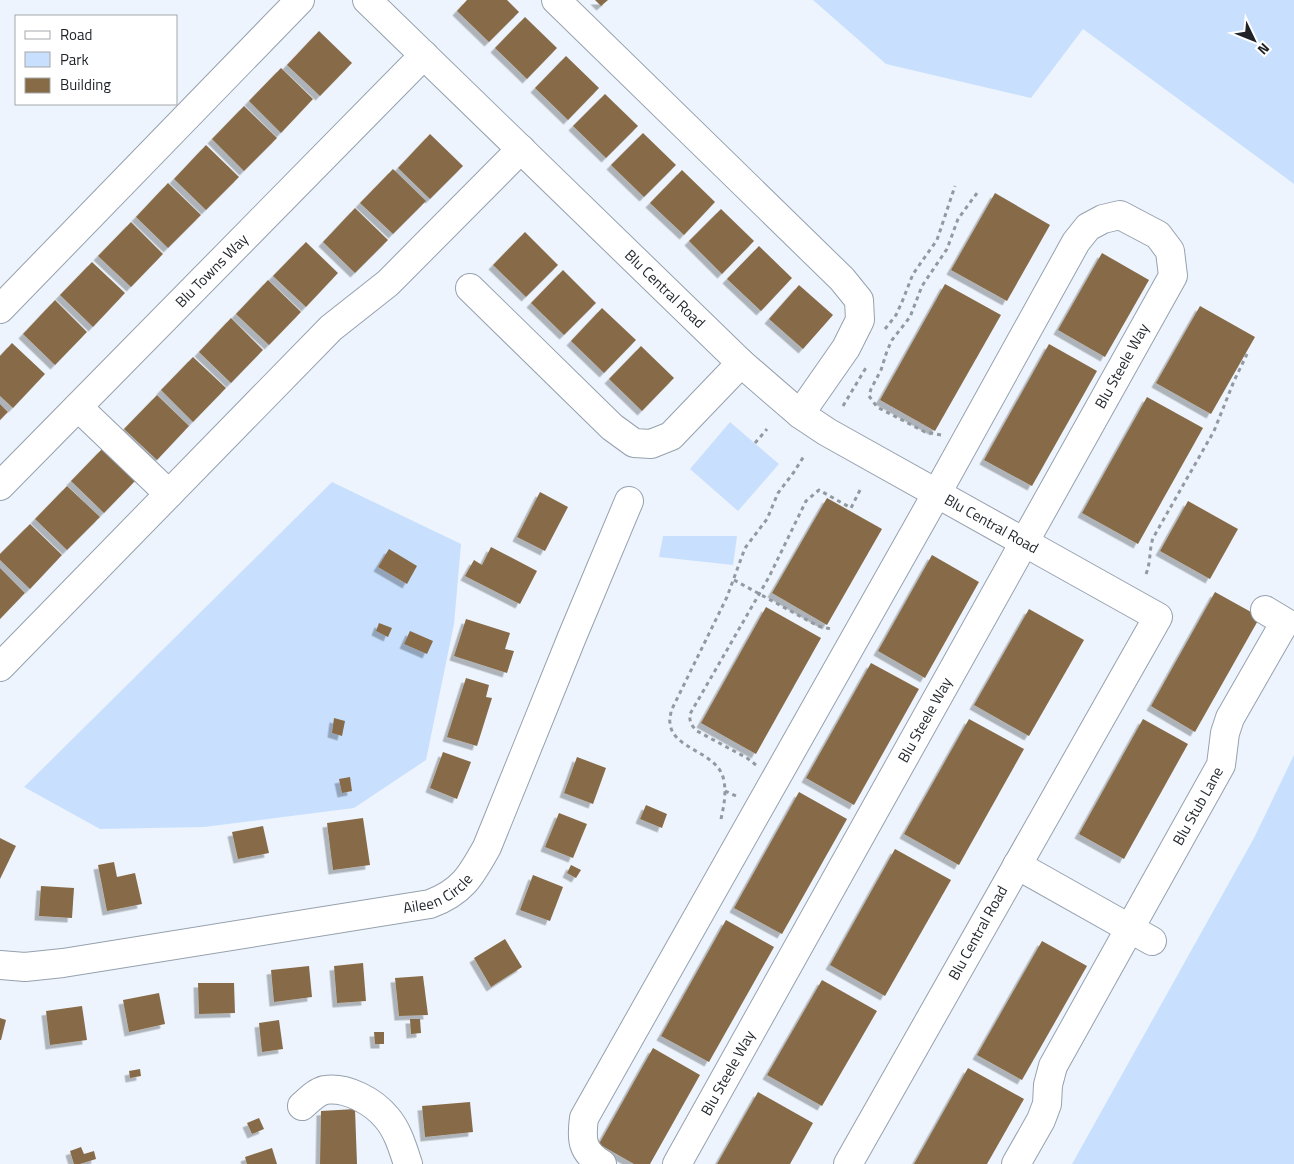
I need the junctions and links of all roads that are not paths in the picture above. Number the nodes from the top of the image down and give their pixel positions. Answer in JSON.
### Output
{"nodes":[{"id":1,"x":300,"y":0,"type":"edge"},
{"id":2,"x":367,"y":0,"type":"edge"},
{"id":3,"x":556,"y":0,"type":"edge"},
{"id":4,"x":424,"y":55,"type":"junction"},
{"id":5,"x":521,"y":149,"type":"junction"},
{"id":6,"x":470,"y":288,"type":"dead end"},
{"id":7,"x":0,"y":309,"type":"edge"},
{"id":8,"x":741,"y":363,"type":"junction"},
{"id":9,"x":78,"y":407,"type":"junction"},
{"id":10,"x":800,"y":414,"type":"junction"},
{"id":11,"x":0,"y":486,"type":"edge"},
{"id":12,"x":937,"y":493,"type":"junction"},
{"id":13,"x":168,"y":494,"type":"junction"},
{"id":14,"x":630,"y":501,"type":"dead end"},
{"id":15,"x":1024,"y":542,"type":"junction"},
{"id":16,"x":1265,"y":610,"type":"dead end"},
{"id":17,"x":0,"y":667,"type":"edge"},
{"id":18,"x":1017,"y":865,"type":"junction"},
{"id":19,"x":1141,"y":935,"type":"junction"},
{"id":20,"x":0,"y":965,"type":"edge"},
{"id":21,"x":302,"y":1106,"type":"dead end"},
{"id":22,"x":408,"y":1164,"type":"edge"},
{"id":23,"x":602,"y":1164,"type":"edge"},
{"id":24,"x":677,"y":1164,"type":"edge"},
{"id":25,"x":848,"y":1164,"type":"edge"},
{"id":26,"x":1016,"y":1164,"type":"edge"}],
"edges":[{"from":1,"to":7,"type":"street"},
{"from":2,"to":4,"type":"street","name":"Blu Central Road"},
{"from":3,"to":10,"type":"street"},
{"from":4,"to":5,"type":"street","name":"Blu Central Road"},
{"from":4,"to":9,"type":"street","name":"Blu Towns Way"},
{"from":5,"to":8,"type":"street","name":"Blu Central Road"},
{"from":5,"to":13,"type":"street"},
{"from":6,"to":8,"type":"street"},
{"from":8,"to":10,"type":"street","name":"Blu Central Road"},
{"from":9,"to":11,"type":"street","name":"Blu Towns Way"},
{"from":9,"to":13,"type":"street"},
{"from":10,"to":12,"type":"street","name":"Blu Central Road"},
{"from":12,"to":15,"type":"street","name":"Blu Central Road"},
{"from":12,"to":15,"type":"street","name":"Blu Steele Way"},
{"from":12,"to":23,"type":"street"},
{"from":13,"to":17,"type":"street"},
{"from":14,"to":20,"type":"street","name":"Aileen Circle"},
{"from":15,"to":18,"type":"street","name":"Blu Central Road"},
{"from":15,"to":24,"type":"street","name":"Blu Steele Way"},
{"from":16,"to":19,"type":"street","name":"Blu Stub Lane"},
{"from":18,"to":19,"type":"street"},
{"from":18,"to":25,"type":"street","name":"Blu Central Road"},
{"from":19,"to":26,"type":"street","name":"Blu Stub Lane"},
{"from":21,"to":22,"type":"street"}]}
